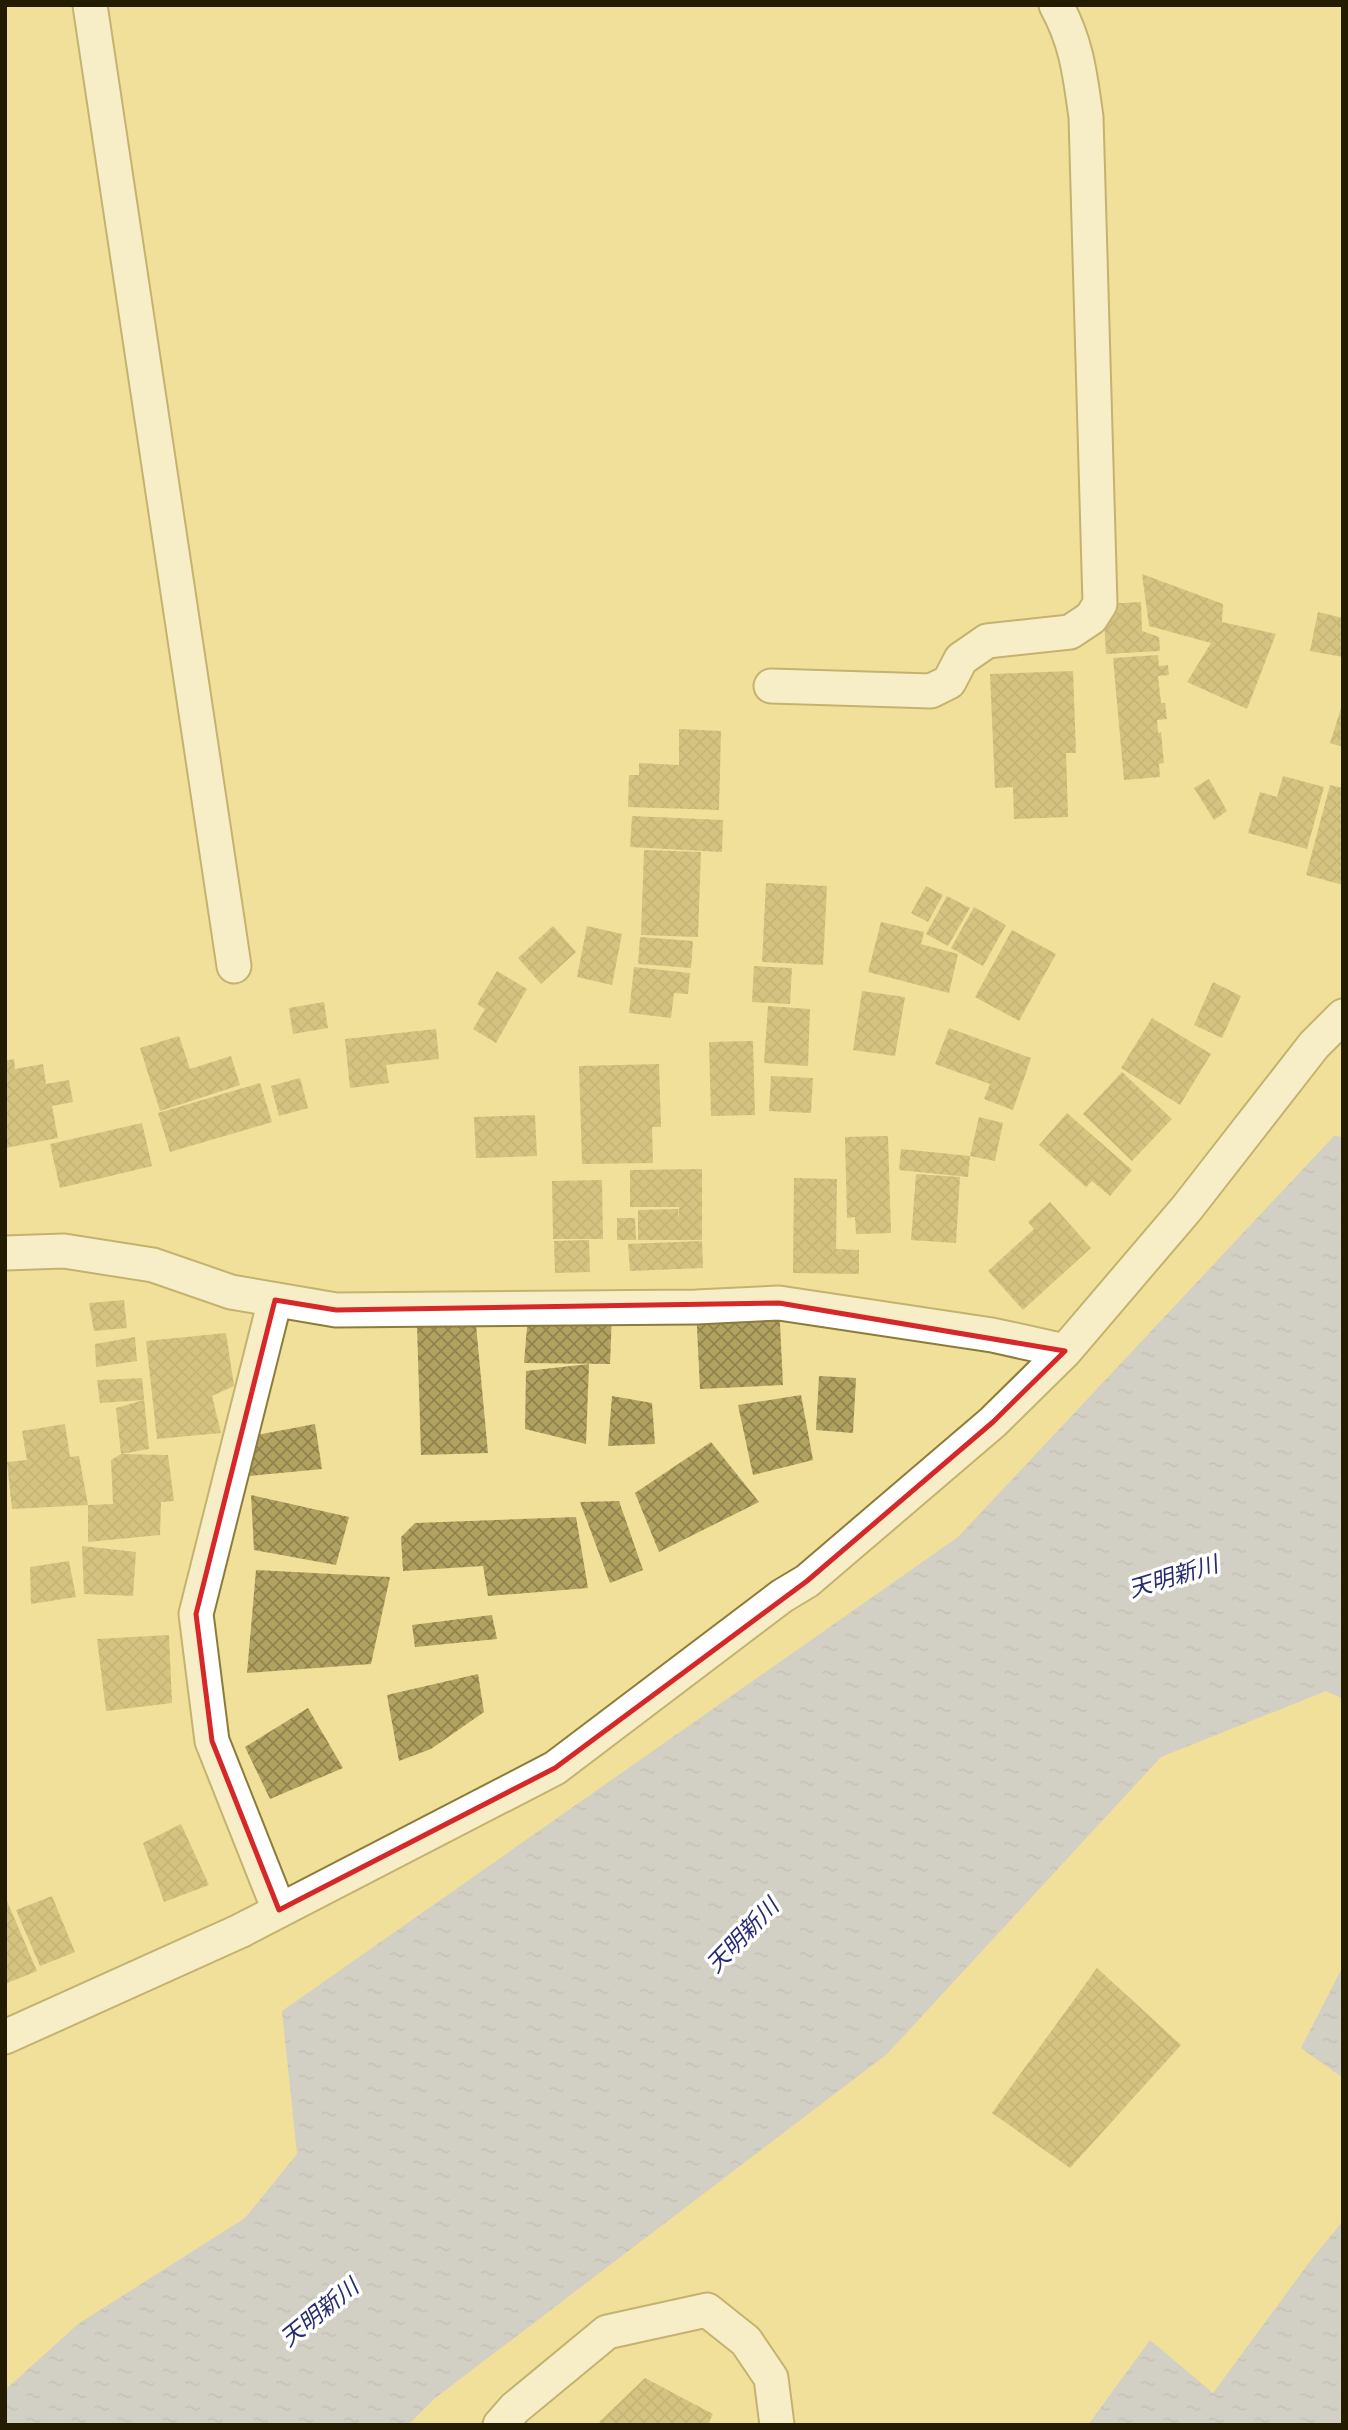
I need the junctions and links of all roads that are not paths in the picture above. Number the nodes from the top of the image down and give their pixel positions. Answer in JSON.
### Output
{"nodes":[{"id":1,"x":90,"y":5,"type":"edge"},
{"id":2,"x":1056,"y":5,"type":"edge"},
{"id":3,"x":771,"y":686,"type":"dead end"},
{"id":4,"x":234,"y":966,"type":"dead end"},
{"id":5,"x":1343,"y":1016,"type":"edge"},
{"id":6,"x":5,"y":1252,"type":"edge"},
{"id":7,"x":275,"y":1300,"type":"junction"},
{"id":8,"x":1065,"y":1352,"type":"junction"},
{"id":9,"x":279,"y":1910,"type":"junction"},
{"id":10,"x":5,"y":2037,"type":"edge"},
{"id":11,"x":500,"y":2425,"type":"edge"},
{"id":12,"x":777,"y":2425,"type":"edge"}],
"edges":[{"from":1,"to":4,"type":"street"},
{"from":2,"to":3,"type":"street"},
{"from":5,"to":8,"type":"street"},
{"from":6,"to":7,"type":"street"},
{"from":7,"to":8,"type":"street"},
{"from":7,"to":9,"type":"street"},
{"from":8,"to":9,"type":"street"},
{"from":9,"to":10,"type":"street"},
{"from":11,"to":12,"type":"street"}]}
